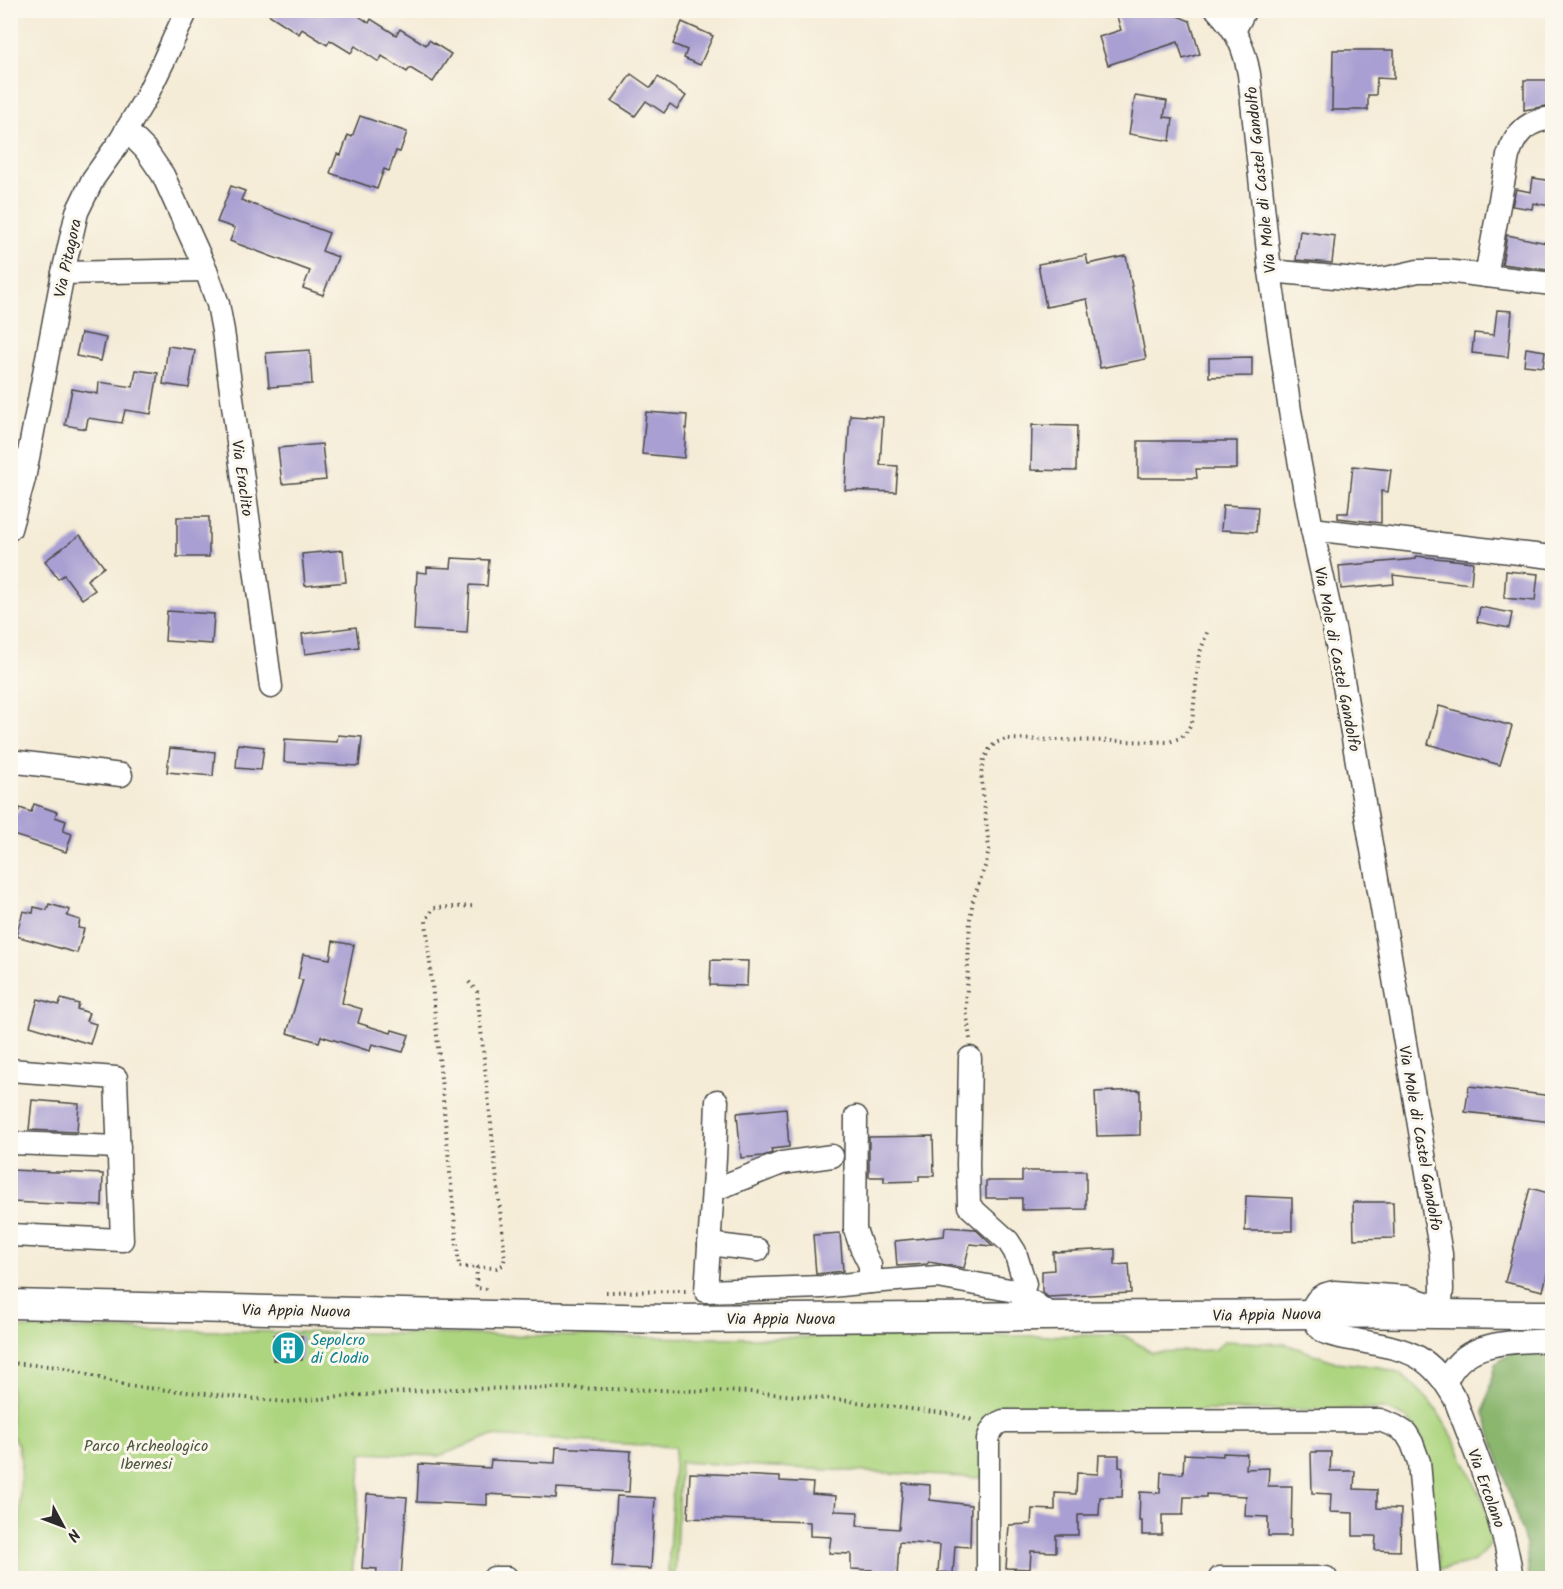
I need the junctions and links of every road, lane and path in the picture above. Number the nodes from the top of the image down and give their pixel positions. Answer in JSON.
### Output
{"nodes":[{"id":1,"x":187,"y":10,"type":"edge"},
{"id":2,"x":1217,"y":10,"type":"edge"},
{"id":3,"x":1245,"y":10,"type":"edge"},
{"id":4,"x":1234,"y":31,"type":"junction"},
{"id":5,"x":1552,"y":118,"type":"edge"},
{"id":6,"x":126,"y":130,"type":"junction"},
{"id":7,"x":206,"y":270,"type":"junction"},
{"id":8,"x":1270,"y":271,"type":"junction"},
{"id":9,"x":63,"y":273,"type":"junction"},
{"id":10,"x":1486,"y":276,"type":"junction"},
{"id":11,"x":1552,"y":284,"type":"edge"},
{"id":12,"x":10,"y":529,"type":"edge"},
{"id":13,"x":1312,"y":529,"type":"junction"},
{"id":14,"x":1552,"y":557,"type":"edge"},
{"id":15,"x":1208,"y":630,"type":"dead end"},
{"id":16,"x":271,"y":687,"type":"dead end"},
{"id":17,"x":10,"y":760,"type":"edge"},
{"id":18,"x":121,"y":775,"type":"dead end"},
{"id":19,"x":474,"y":906,"type":"dead end"},
{"id":20,"x":469,"y":982,"type":"dead end"},
{"id":21,"x":970,"y":1058,"type":"joint"},
{"id":22,"x":10,"y":1070,"type":"edge"},
{"id":23,"x":717,"y":1101,"type":"dead end"},
{"id":24,"x":856,"y":1116,"type":"dead end"},
{"id":25,"x":10,"y":1143,"type":"edge"},
{"id":26,"x":119,"y":1147,"type":"junction"},
{"id":27,"x":832,"y":1156,"type":"dead end"},
{"id":28,"x":713,"y":1190,"type":"junction"},
{"id":29,"x":10,"y":1235,"type":"edge"},
{"id":30,"x":710,"y":1244,"type":"junction"},
{"id":31,"x":758,"y":1250,"type":"dead end"},
{"id":32,"x":477,"y":1267,"type":"junction"},
{"id":33,"x":870,"y":1282,"type":"junction"},
{"id":34,"x":495,"y":1290,"type":"dead end"},
{"id":35,"x":706,"y":1291,"type":"junction"},
{"id":36,"x":602,"y":1292,"type":"dead end"},
{"id":37,"x":1022,"y":1295,"type":"junction"},
{"id":38,"x":10,"y":1304,"type":"edge"},
{"id":39,"x":1313,"y":1314,"type":"junction"},
{"id":40,"x":1440,"y":1315,"type":"junction"},
{"id":41,"x":1552,"y":1315,"type":"edge"},
{"id":42,"x":1052,"y":1316,"type":"junction"},
{"id":43,"x":1552,"y":1340,"type":"edge"},
{"id":44,"x":10,"y":1363,"type":"edge"},
{"id":45,"x":1450,"y":1391,"type":"junction"},
{"id":46,"x":992,"y":1427,"type":"junction"},
{"id":47,"x":494,"y":1578,"type":"edge"},
{"id":48,"x":507,"y":1578,"type":"edge"},
{"id":49,"x":988,"y":1578,"type":"edge"},
{"id":50,"x":1220,"y":1578,"type":"edge"},
{"id":51,"x":1326,"y":1578,"type":"edge"},
{"id":52,"x":1429,"y":1578,"type":"edge"},
{"id":53,"x":1512,"y":1578,"type":"edge"}],
"edges":[{"from":1,"to":6,"type":"street","name":"Via Pitagora"},
{"from":2,"to":4,"type":"street","name":"Via Mole di Castel Gandolfo"},
{"from":3,"to":4,"type":"street"},
{"from":4,"to":8,"type":"street","name":"Via Mole di Castel Gandolfo"},
{"from":5,"to":10,"type":"street"},
{"from":6,"to":7,"type":"street","name":"Via Eraclito"},
{"from":6,"to":9,"type":"street","name":"Via Pitagora"},
{"from":7,"to":9,"type":"street"},
{"from":7,"to":16,"type":"street","name":"Via Eraclito"},
{"from":8,"to":10,"type":"street"},
{"from":8,"to":13,"type":"street","name":"Via Mole di Castel Gandolfo"},
{"from":9,"to":12,"type":"street","name":"Via Pitagora"},
{"from":10,"to":11,"type":"street"},
{"from":13,"to":14,"type":"street"},
{"from":13,"to":40,"type":"street","name":"Via Mole di Castel Gandolfo"},
{"from":15,"to":21,"type":"path"},
{"from":17,"to":18,"type":"street"},
{"from":19,"to":32,"type":"path"},
{"from":20,"to":32,"type":"path"},
{"from":21,"to":37,"type":"street"},
{"from":22,"to":26,"type":"street"},
{"from":23,"to":28,"type":"street"},
{"from":24,"to":33,"type":"street"},
{"from":25,"to":26,"type":"street"},
{"from":26,"to":29,"type":"street"},
{"from":27,"to":28,"type":"street"},
{"from":28,"to":30,"type":"street"},
{"from":30,"to":31,"type":"street"},
{"from":30,"to":35,"type":"street"},
{"from":32,"to":34,"type":"path"},
{"from":33,"to":35,"type":"street"},
{"from":33,"to":37,"type":"street"},
{"from":35,"to":36,"type":"path"},
{"from":37,"to":42,"type":"street"},
{"from":38,"to":42,"type":"main road","name":"Via Appia Nuova"},
{"from":39,"to":40,"type":"main road","name":"Via Appia Nuova"},
{"from":39,"to":42,"type":"main road","name":"Via Appia Nuova"},
{"from":39,"to":45,"type":"street"},
{"from":40,"to":41,"type":"main road","name":"Via Appia Nuova"},
{"from":43,"to":45,"type":"street"},
{"from":44,"to":46,"type":"path"},
{"from":45,"to":53,"type":"street","name":"Via Ercolano"},
{"from":46,"to":49,"type":"street"},
{"from":46,"to":52,"type":"street"},
{"from":47,"to":48,"type":"street"},
{"from":50,"to":51,"type":"street"}]}
